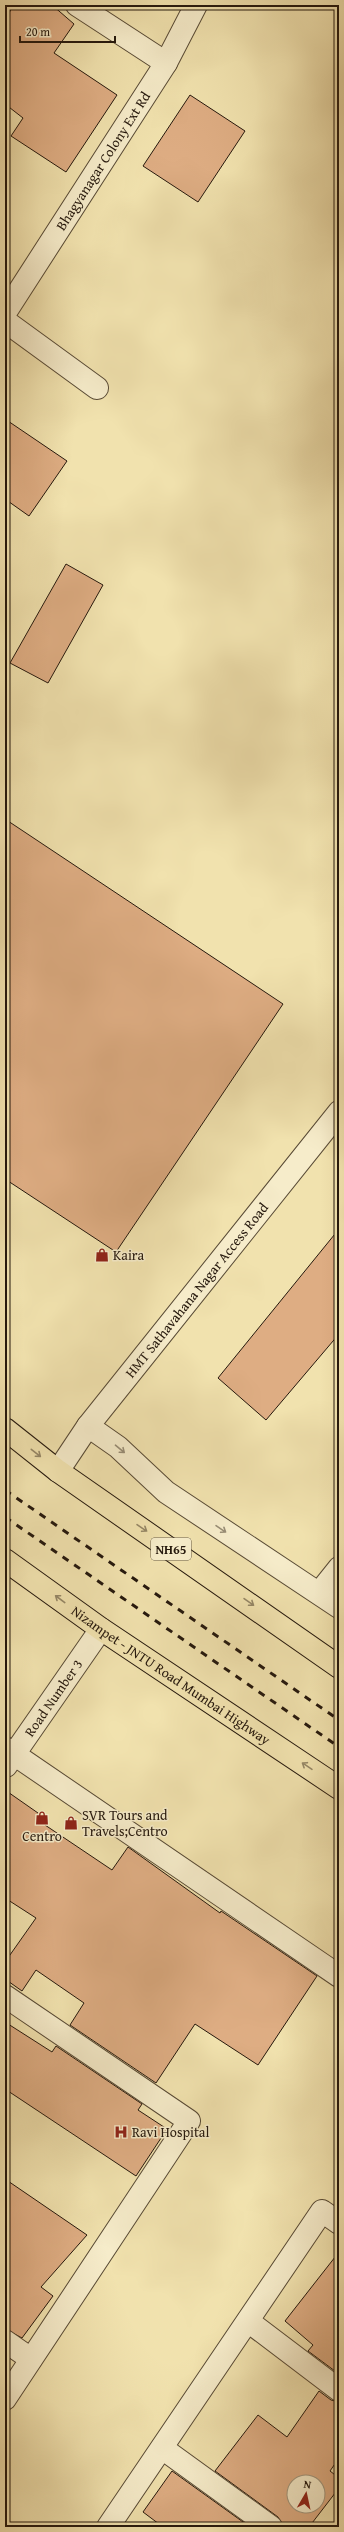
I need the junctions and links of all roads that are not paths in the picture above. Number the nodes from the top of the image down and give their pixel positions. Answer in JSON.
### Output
{"nodes":[{"id":1,"x":77,"y":5,"type":"edge"},
{"id":2,"x":196,"y":5,"type":"edge"},
{"id":3,"x":166,"y":63,"type":"junction"},
{"id":4,"x":5,"y":313,"type":"edge"},
{"id":5,"x":5,"y":321,"type":"edge"},
{"id":6,"x":97,"y":388,"type":"dead end"},
{"id":7,"x":339,"y":1112,"type":"edge"},
{"id":8,"x":88,"y":1426,"type":"junction"},
{"id":9,"x":5,"y":1429,"type":"edge"},
{"id":10,"x":58,"y":1471,"type":"junction"},
{"id":11,"x":5,"y":1560,"type":"edge"},
{"id":12,"x":339,"y":1568,"type":"edge"},
{"id":13,"x":319,"y":1593,"type":"junction"},
{"id":14,"x":339,"y":1607,"type":"edge"},
{"id":15,"x":101,"y":1629,"type":"junction"},
{"id":16,"x":339,"y":1666,"type":"edge"},
{"id":17,"x":8,"y":1756,"type":"edge"},
{"id":18,"x":339,"y":1788,"type":"edge"},
{"id":19,"x":339,"y":1976,"type":"edge"},
{"id":20,"x":5,"y":1996,"type":"edge"},
{"id":21,"x":339,"y":2223,"type":"edge"},
{"id":22,"x":248,"y":2321,"type":"junction"},
{"id":23,"x":5,"y":2342,"type":"edge"},
{"id":24,"x":31,"y":2359,"type":"junction"},
{"id":25,"x":339,"y":2390,"type":"edge"},
{"id":26,"x":5,"y":2399,"type":"edge"},
{"id":27,"x":162,"y":2448,"type":"junction"},
{"id":28,"x":108,"y":2527,"type":"edge"},
{"id":29,"x":271,"y":2527,"type":"edge"}],
"edges":[{"from":1,"to":3,"type":"street"},
{"from":2,"to":3,"type":"street","name":"Bhagyanagar Colony Ext Rd"},
{"from":3,"to":4,"type":"street","name":"Bhagyanagar Colony Ext Rd"},
{"from":5,"to":6,"type":"street"},
{"from":7,"to":8,"type":"street","name":"HMT Sathavahana Nagar Access Road"},
{"from":8,"to":10,"type":"street","name":"HMT Sathavahana Nagar Access Road"},
{"from":8,"to":13,"type":"street","one_way":true},
{"from":9,"to":10,"type":"highway","number":"NH65","one_way":true},
{"from":10,"to":16,"type":"highway","number":"NH65","one_way":true},
{"from":15,"to":11,"type":"highway","name":"Nizampet - JNTU Road Mumbai Highway","one_way":true},
{"from":12,"to":13,"type":"street"},
{"from":13,"to":14,"type":"street"},
{"from":15,"to":17,"type":"street","name":"Road Number 3"},
{"from":18,"to":15,"type":"highway","name":"Nizampet - JNTU Road Mumbai Highway","one_way":true},
{"from":17,"to":19,"type":"street"},
{"from":20,"to":24,"type":"street"},
{"from":21,"to":22,"type":"street"},
{"from":22,"to":25,"type":"street"},
{"from":22,"to":27,"type":"street"},
{"from":23,"to":24,"type":"street"},
{"from":24,"to":26,"type":"street"},
{"from":27,"to":28,"type":"street"},
{"from":27,"to":29,"type":"street"}]}
